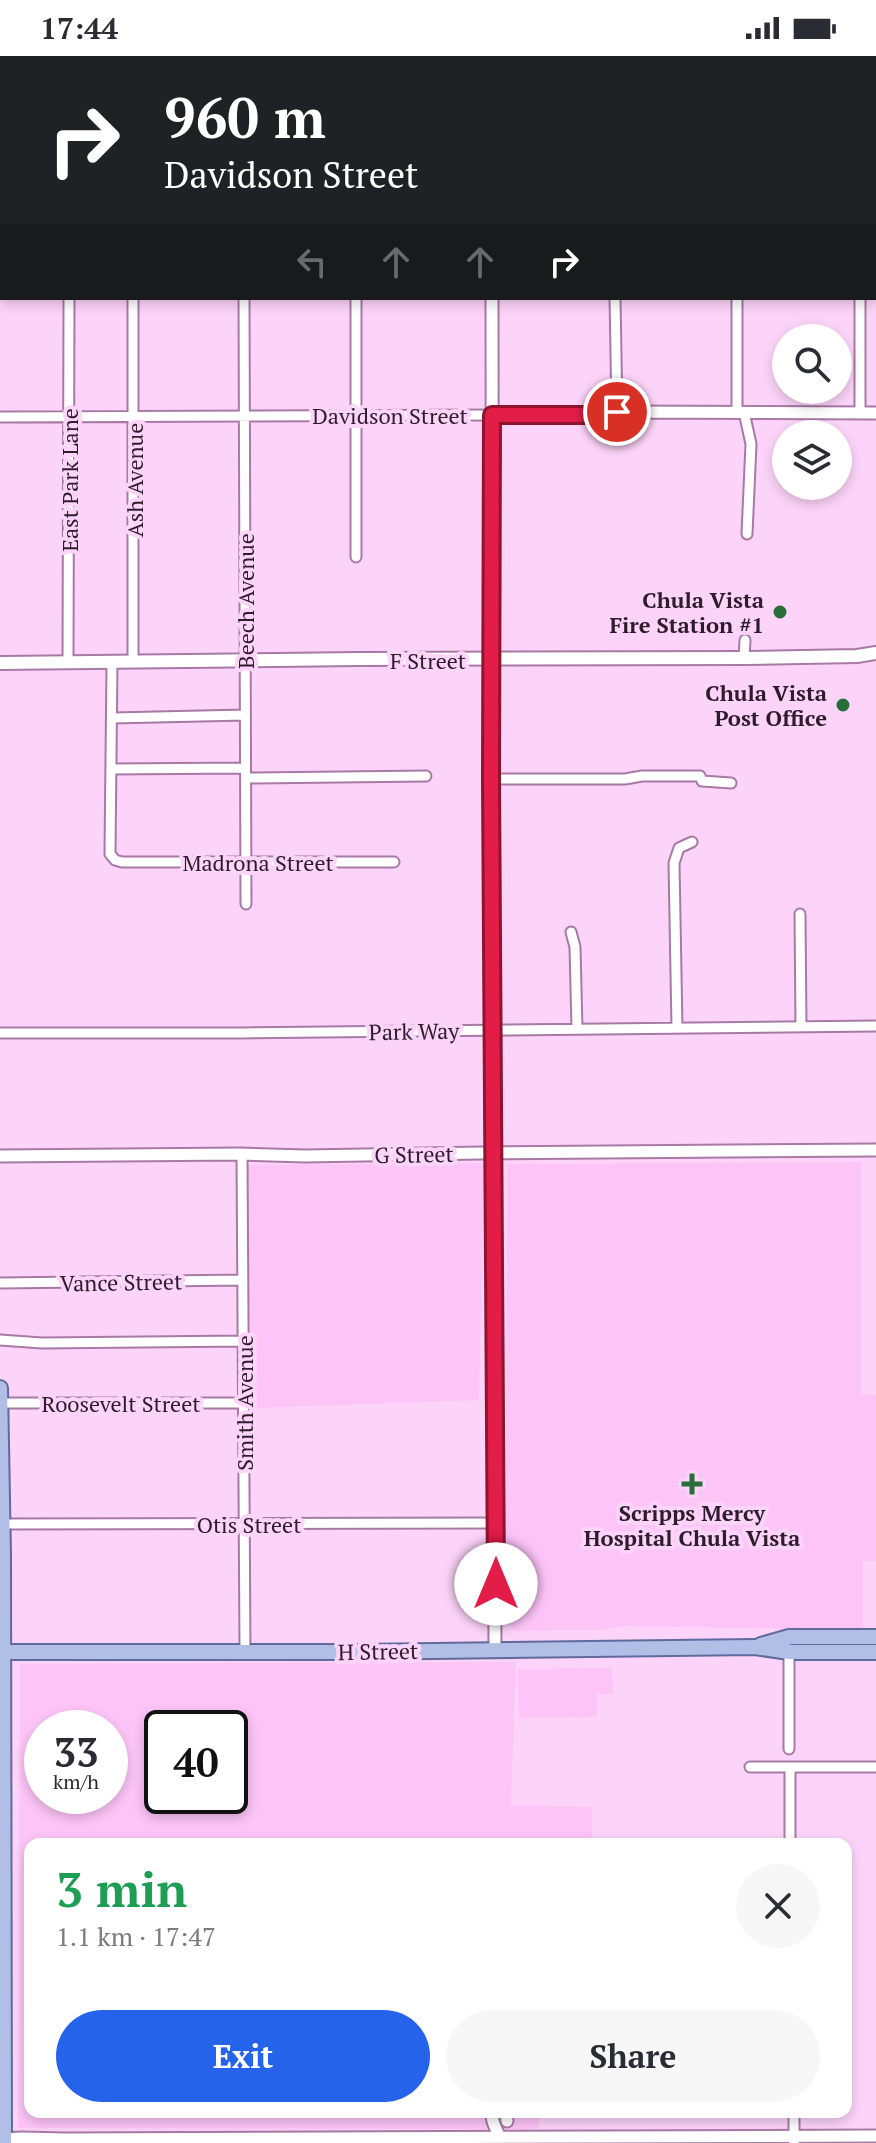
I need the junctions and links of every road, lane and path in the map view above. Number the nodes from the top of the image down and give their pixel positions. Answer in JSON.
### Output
{"nodes":[{"id":1,"x":69,"y":300,"type":"edge"},
{"id":2,"x":133,"y":300,"type":"edge"},
{"id":3,"x":244,"y":300,"type":"edge"},
{"id":4,"x":356,"y":300,"type":"edge"},
{"id":5,"x":492,"y":300,"type":"edge"},
{"id":6,"x":615,"y":300,"type":"edge"},
{"id":7,"x":737,"y":300,"type":"edge"},
{"id":8,"x":860,"y":300,"type":"edge"},
{"id":9,"x":617,"y":412,"type":"junction"},
{"id":10,"x":740,"y":412,"type":"junction"},
{"id":11,"x":860,"y":412,"type":"junction"},
{"id":12,"x":876,"y":413,"type":"edge"},
{"id":13,"x":243,"y":415,"type":"junction"},
{"id":14,"x":356,"y":415,"type":"junction"},
{"id":15,"x":492,"y":415,"type":"junction"},
{"id":16,"x":69,"y":416,"type":"junction"},
{"id":17,"x":134,"y":416,"type":"junction"},
{"id":18,"x":0,"y":417,"type":"edge"},
{"id":19,"x":747,"y":534,"type":"dead end"},
{"id":20,"x":356,"y":557,"type":"dead end"},
{"id":21,"x":745,"y":640,"type":"dead end"},
{"id":22,"x":876,"y":653,"type":"edge"},
{"id":23,"x":857,"y":656,"type":"junction"},
{"id":24,"x":744,"y":658,"type":"junction"},
{"id":25,"x":492,"y":660,"type":"junction"},
{"id":26,"x":876,"y":661,"type":"edge"},
{"id":27,"x":133,"y":662,"type":"junction"},
{"id":28,"x":245,"y":662,"type":"junction"},
{"id":29,"x":0,"y":663,"type":"edge"},
{"id":30,"x":68,"y":663,"type":"junction"},
{"id":31,"x":112,"y":663,"type":"junction"},
{"id":32,"x":245,"y":715,"type":"junction"},
{"id":33,"x":112,"y":718,"type":"junction"},
{"id":34,"x":112,"y":769,"type":"junction"},
{"id":35,"x":246,"y":773,"type":"junction"},
{"id":36,"x":426,"y":776,"type":"dead end"},
{"id":37,"x":491,"y":779,"type":"junction"},
{"id":38,"x":731,"y":783,"type":"dead end"},
{"id":39,"x":692,"y":842,"type":"dead end"},
{"id":40,"x":247,"y":862,"type":"junction"},
{"id":41,"x":394,"y":862,"type":"dead end"},
{"id":42,"x":246,"y":904,"type":"dead end"},
{"id":43,"x":800,"y":914,"type":"dead end"},
{"id":44,"x":571,"y":932,"type":"dead end"},
{"id":45,"x":876,"y":1026,"type":"edge"},
{"id":46,"x":801,"y":1027,"type":"junction"},
{"id":47,"x":677,"y":1028,"type":"junction"},
{"id":48,"x":577,"y":1029,"type":"junction"},
{"id":49,"x":494,"y":1030,"type":"junction"},
{"id":50,"x":0,"y":1033,"type":"edge"},
{"id":51,"x":876,"y":1150,"type":"edge"},
{"id":52,"x":242,"y":1154,"type":"junction"},
{"id":53,"x":0,"y":1156,"type":"edge"},
{"id":54,"x":493,"y":1159,"type":"junction"},
{"id":55,"x":243,"y":1280,"type":"junction"},
{"id":56,"x":0,"y":1283,"type":"edge"},
{"id":57,"x":0,"y":1340,"type":"edge"},
{"id":58,"x":244,"y":1341,"type":"junction"},
{"id":59,"x":0,"y":1388,"type":"edge"},
{"id":60,"x":0,"y":1403,"type":"edge"},
{"id":61,"x":243,"y":1403,"type":"junction"},
{"id":62,"x":496,"y":1523,"type":"junction"},
{"id":63,"x":2,"y":1524,"type":"junction"},
{"id":64,"x":245,"y":1524,"type":"junction"},
{"id":65,"x":876,"y":1637,"type":"edge"},
{"id":66,"x":789,"y":1645,"type":"junction"},
{"id":67,"x":495,"y":1649,"type":"junction"},
{"id":68,"x":245,"y":1651,"type":"junction"},
{"id":69,"x":1,"y":1652,"type":"edge"},
{"id":70,"x":876,"y":1652,"type":"edge"},
{"id":71,"x":789,"y":1749,"type":"dead end"},
{"id":72,"x":750,"y":1767,"type":"dead end"},
{"id":73,"x":790,"y":1767,"type":"junction"},
{"id":74,"x":876,"y":1767,"type":"edge"},
{"id":75,"x":790,"y":1838,"type":"edge"},
{"id":76,"x":491,"y":2118,"type":"edge"},
{"id":77,"x":794,"y":2118,"type":"edge"},
{"id":78,"x":506,"y":2119,"type":"edge"},
{"id":79,"x":876,"y":2136,"type":"edge"},
{"id":80,"x":696,"y":2139,"type":"edge"},
{"id":81,"x":3,"y":2140,"type":"edge"},
{"id":82,"x":401,"y":2140,"type":"edge"},
{"id":83,"x":500,"y":2140,"type":"edge"},
{"id":84,"x":794,"y":2140,"type":"edge"},
{"id":85,"x":307,"y":2141,"type":"edge"}],
"edges":[{"from":1,"to":16,"type":"street","name":"East Park Lane"},
{"from":2,"to":17,"type":"street","name":"Ash Avenue"},
{"from":3,"to":13,"type":"street","name":"Beech Avenue"},
{"from":4,"to":14,"type":"street"},
{"from":5,"to":15,"type":"street"},
{"from":6,"to":9,"type":"street"},
{"from":7,"to":10,"type":"street"},
{"from":8,"to":11,"type":"street"},
{"from":9,"to":10,"type":"street","name":"Davidson Street"},
{"from":9,"to":15,"type":"street","name":"Davidson Street"},
{"from":10,"to":11,"type":"street","name":"Davidson Street"},
{"from":10,"to":19,"type":"street"},
{"from":11,"to":12,"type":"street","name":"Davidson Street"},
{"from":13,"to":14,"type":"street","name":"Davidson Street"},
{"from":13,"to":17,"type":"street","name":"Davidson Street"},
{"from":13,"to":28,"type":"street","name":"Beech Avenue"},
{"from":14,"to":15,"type":"street","name":"Davidson Street"},
{"from":14,"to":20,"type":"street"},
{"from":15,"to":25,"type":"street"},
{"from":16,"to":17,"type":"street","name":"Davidson Street"},
{"from":16,"to":18,"type":"street","name":"Davidson Street"},
{"from":16,"to":30,"type":"street","name":"East Park Lane"},
{"from":17,"to":27,"type":"street","name":"Ash Avenue"},
{"from":21,"to":24,"type":"street"},
{"from":22,"to":23,"type":"main road","name":"F Street"},
{"from":23,"to":24,"type":"main road","name":"F Street"},
{"from":23,"to":26,"type":"main road","name":"F Street"},
{"from":24,"to":25,"type":"main road","name":"F Street"},
{"from":25,"to":28,"type":"main road","name":"F Street"},
{"from":25,"to":37,"type":"street"},
{"from":27,"to":28,"type":"main road","name":"F Street"},
{"from":27,"to":31,"type":"main road","name":"F Street"},
{"from":28,"to":32,"type":"street","name":"Beech Avenue"},
{"from":29,"to":30,"type":"main road","name":"F Street"},
{"from":30,"to":31,"type":"main road","name":"F Street"},
{"from":31,"to":33,"type":"street"},
{"from":32,"to":33,"type":"street"},
{"from":32,"to":35,"type":"street","name":"Beech Avenue"},
{"from":33,"to":34,"type":"street"},
{"from":34,"to":35,"type":"street"},
{"from":34,"to":40,"type":"street","name":"Madrona Street"},
{"from":35,"to":36,"type":"street"},
{"from":35,"to":40,"type":"street","name":"Beech Avenue"},
{"from":37,"to":38,"type":"street"},
{"from":37,"to":49,"type":"street"},
{"from":39,"to":47,"type":"street"},
{"from":40,"to":41,"type":"street","name":"Madrona Street"},
{"from":40,"to":42,"type":"street","name":"Beech Avenue"},
{"from":43,"to":46,"type":"street"},
{"from":44,"to":48,"type":"street"},
{"from":45,"to":46,"type":"street","name":"Park Way"},
{"from":46,"to":47,"type":"street","name":"Park Way"},
{"from":47,"to":48,"type":"street","name":"Park Way"},
{"from":48,"to":49,"type":"street","name":"Park Way"},
{"from":49,"to":50,"type":"street","name":"Park Way"},
{"from":49,"to":54,"type":"street"},
{"from":51,"to":54,"type":"street","name":"G Street"},
{"from":52,"to":53,"type":"street","name":"G Street"},
{"from":52,"to":54,"type":"street","name":"G Street"},
{"from":52,"to":55,"type":"street","name":"Smith Avenue"},
{"from":54,"to":62,"type":"street"},
{"from":55,"to":56,"type":"street","name":"Vance Street"},
{"from":55,"to":58,"type":"street","name":"Smith Avenue"},
{"from":57,"to":58,"type":"street"},
{"from":58,"to":61,"type":"street","name":"Smith Avenue"},
{"from":59,"to":60,"type":"main road"},
{"from":60,"to":61,"type":"street","name":"Roosevelt Street"},
{"from":60,"to":63,"type":"main road"},
{"from":61,"to":64,"type":"street","name":"Smith Avenue"},
{"from":62,"to":64,"type":"street","name":"Otis Street"},
{"from":62,"to":67,"type":"street"},
{"from":63,"to":64,"type":"street","name":"Otis Street"},
{"from":63,"to":69,"type":"main road"},
{"from":64,"to":68,"type":"street","name":"Smith Avenue"},
{"from":65,"to":66,"type":"main road","name":"H Street"},
{"from":66,"to":67,"type":"main road","name":"H Street"},
{"from":66,"to":70,"type":"main road","name":"H Street"},
{"from":66,"to":71,"type":"street"},
{"from":67,"to":68,"type":"main road","name":"H Street"},
{"from":68,"to":69,"type":"main road","name":"H Street"},
{"from":69,"to":81,"type":"main road"},
{"from":72,"to":73,"type":"street"},
{"from":73,"to":74,"type":"street"},
{"from":73,"to":75,"type":"street"},
{"from":76,"to":83,"type":"street"},
{"from":77,"to":84,"type":"street"},
{"from":78,"to":83,"type":"street"},
{"from":79,"to":84,"type":"street"},
{"from":80,"to":83,"type":"street"},
{"from":80,"to":84,"type":"street"},
{"from":81,"to":85,"type":"street"},
{"from":82,"to":83,"type":"street"},
{"from":82,"to":85,"type":"street"}]}
